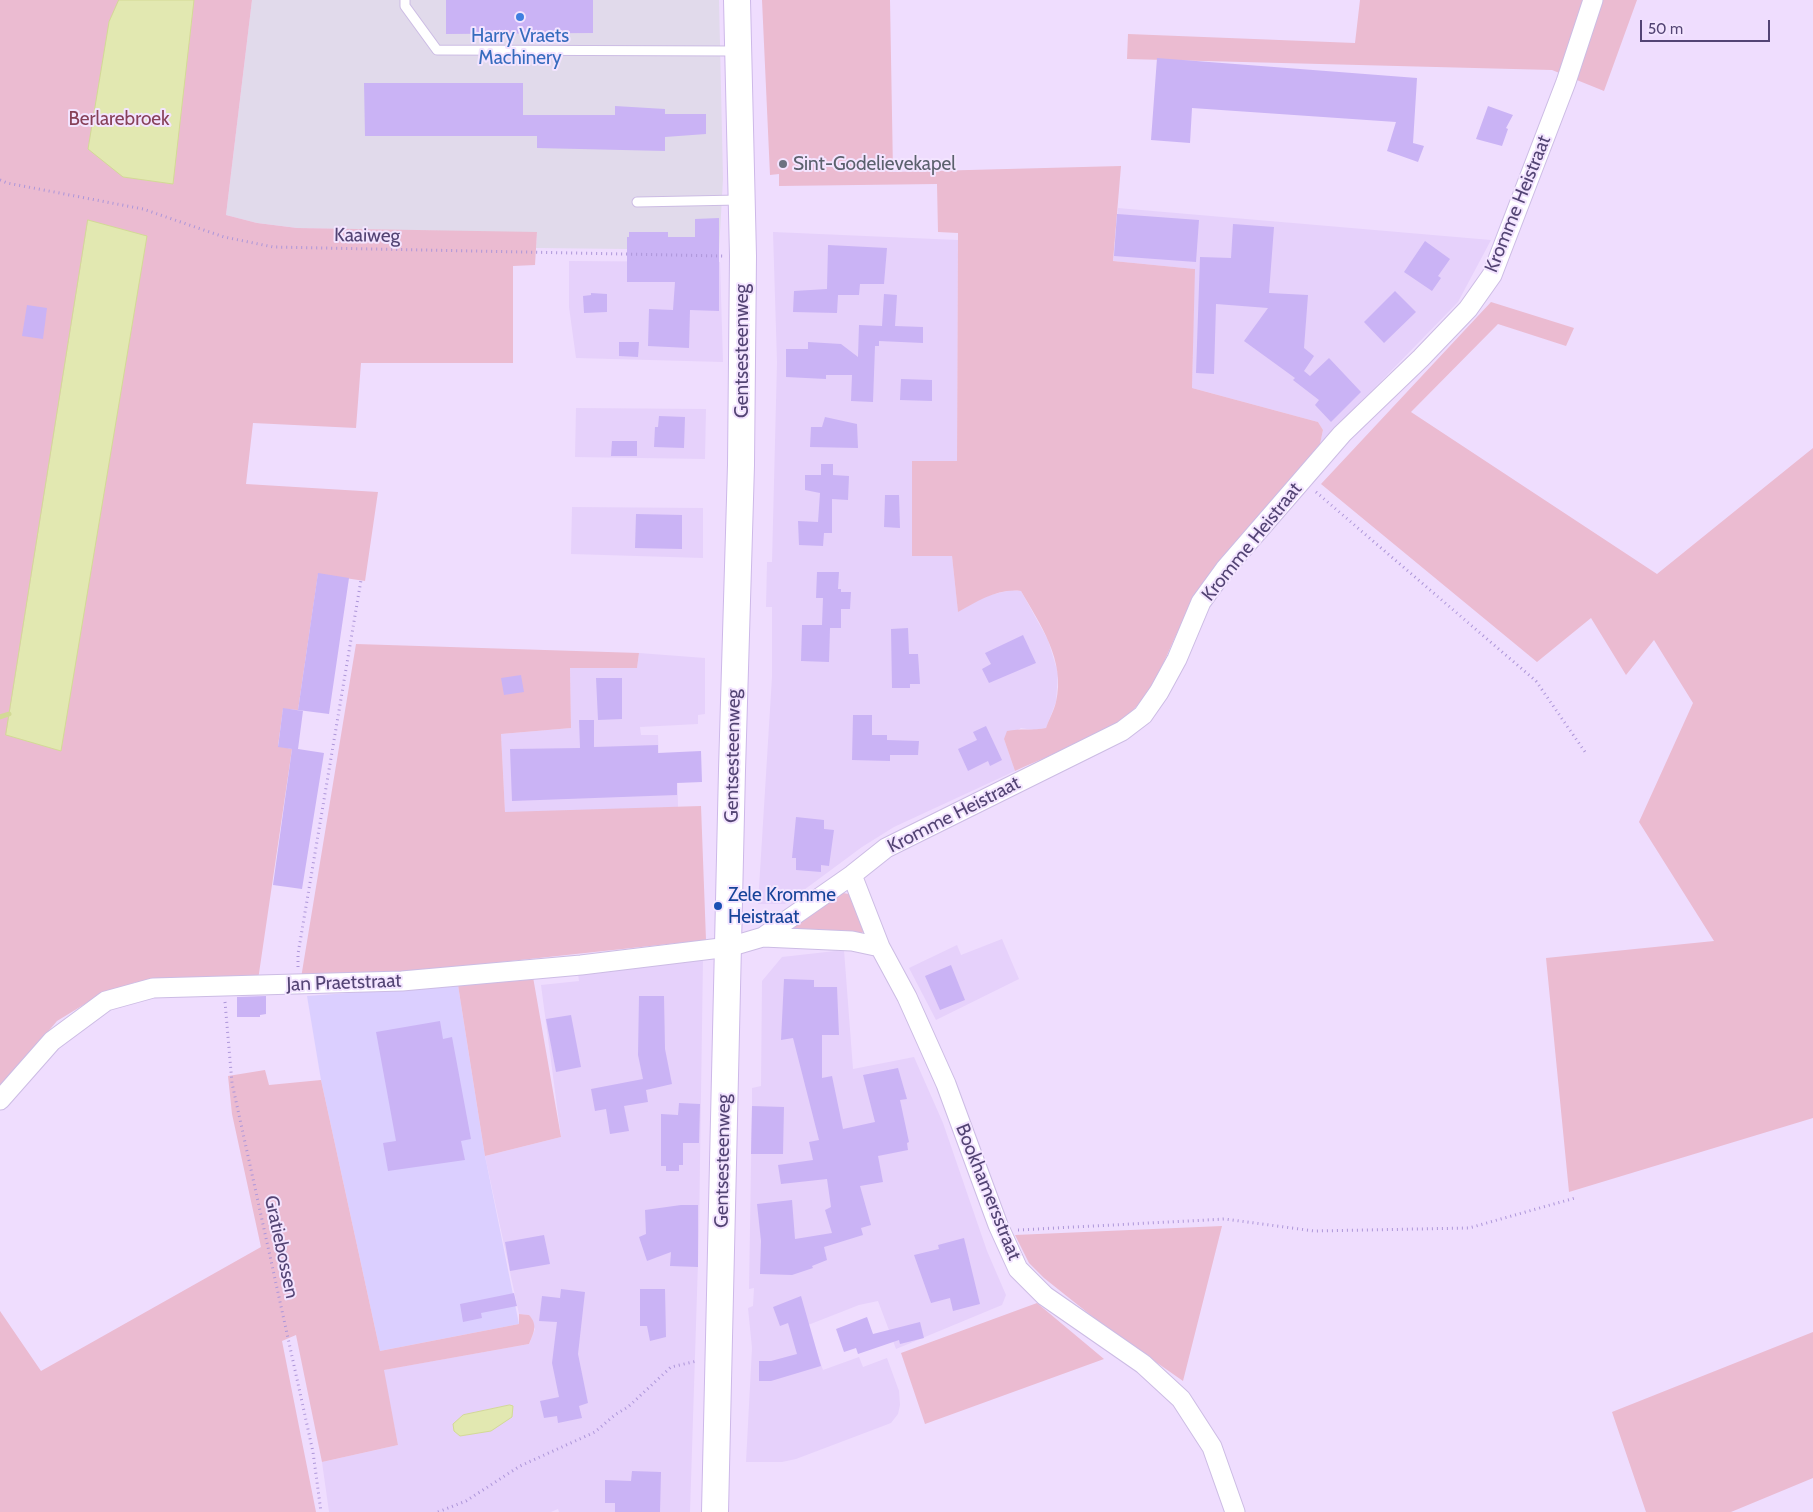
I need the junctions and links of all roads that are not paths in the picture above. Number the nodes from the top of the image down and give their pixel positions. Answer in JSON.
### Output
{"nodes":[{"id":1,"x":405,"y":0,"type":"edge"},
{"id":2,"x":737,"y":0,"type":"edge"},
{"id":3,"x":1593,"y":0,"type":"edge"},
{"id":4,"x":738,"y":51,"type":"junction"},
{"id":5,"x":741,"y":200,"type":"junction"},
{"id":6,"x":637,"y":202,"type":"dead end"},
{"id":7,"x":852,"y":875,"type":"junction"},
{"id":8,"x":763,"y":937,"type":"junction"},
{"id":9,"x":729,"y":947,"type":"junction"},
{"id":10,"x":880,"y":947,"type":"junction"},
{"id":11,"x":0,"y":1100,"type":"edge"},
{"id":12,"x":715,"y":1512,"type":"edge"},
{"id":13,"x":1235,"y":1512,"type":"edge"}],
"edges":[{"from":1,"to":4,"type":"lane"},
{"from":2,"to":4,"type":"main road","name":"Gentsesteenweg"},
{"from":3,"to":7,"type":"street","name":"Kromme Heistraat"},
{"from":4,"to":5,"type":"main road","name":"Gentsesteenweg"},
{"from":5,"to":6,"type":"lane"},
{"from":5,"to":9,"type":"main road","name":"Gentsesteenweg"},
{"from":7,"to":8,"type":"street","name":"Kromme Heistraat"},
{"from":7,"to":10,"type":"street","name":"Bookhamersstraat"},
{"from":8,"to":9,"type":"street","name":"Kromme Heistraat"},
{"from":8,"to":10,"type":"street"},
{"from":9,"to":11,"type":"street","name":"Jan Praetstraat"},
{"from":9,"to":12,"type":"main road","name":"Gentsesteenweg"},
{"from":10,"to":13,"type":"street","name":"Bookhamersstraat"}]}
